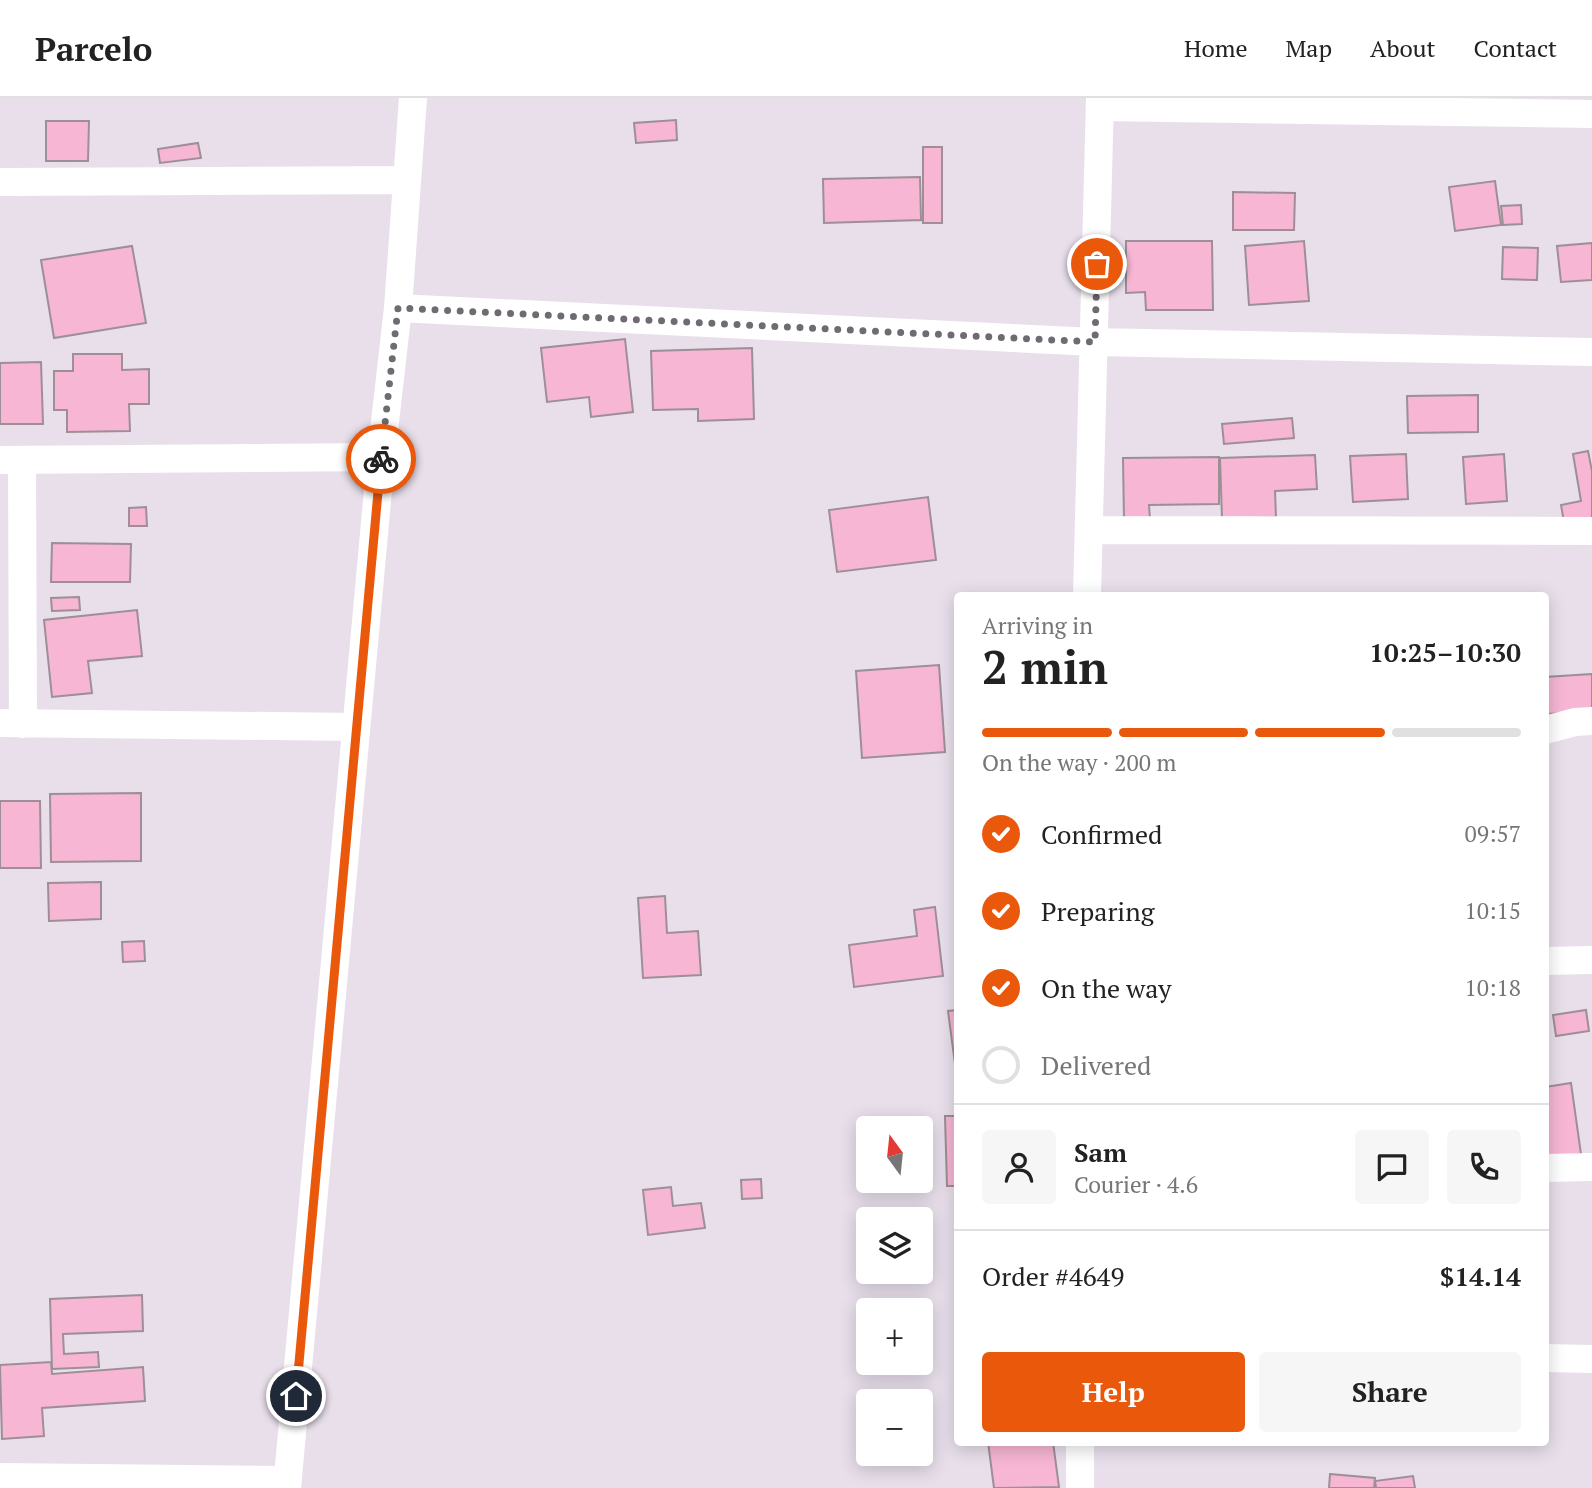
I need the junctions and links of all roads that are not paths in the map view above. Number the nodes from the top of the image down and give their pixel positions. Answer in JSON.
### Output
{"nodes":[{"id":1,"x":414,"y":98,"type":"edge"},
{"id":2,"x":1100,"y":103,"type":"edge"},
{"id":3,"x":1592,"y":114,"type":"edge"},
{"id":4,"x":406,"y":180,"type":"junction"},
{"id":5,"x":0,"y":182,"type":"edge"},
{"id":6,"x":398,"y":308,"type":"junction"},
{"id":7,"x":1095,"y":342,"type":"junction"},
{"id":8,"x":1592,"y":352,"type":"edge"},
{"id":9,"x":381,"y":457,"type":"junction"},
{"id":10,"x":11,"y":460,"type":"edge"},
{"id":11,"x":1089,"y":530,"type":"junction"},
{"id":12,"x":1592,"y":531,"type":"edge"},
{"id":13,"x":1087,"y":592,"type":"edge"},
{"id":14,"x":1592,"y":721,"type":"edge"},
{"id":15,"x":11,"y":723,"type":"edge"},
{"id":16,"x":356,"y":727,"type":"junction"},
{"id":17,"x":1549,"y":729,"type":"edge"},
{"id":18,"x":1592,"y":960,"type":"edge"},
{"id":19,"x":1549,"y":961,"type":"edge"},
{"id":20,"x":1592,"y":1167,"type":"edge"},
{"id":21,"x":1549,"y":1168,"type":"edge"},
{"id":22,"x":1549,"y":1358,"type":"edge"},
{"id":23,"x":1592,"y":1359,"type":"edge"},
{"id":24,"x":1080,"y":1446,"type":"edge"},
{"id":25,"x":0,"y":1477,"type":"edge"},
{"id":26,"x":287,"y":1484,"type":"edge"},
{"id":27,"x":1080,"y":1488,"type":"edge"}],
"edges":[{"from":1,"to":4,"type":"street"},
{"from":2,"to":3,"type":"street"},
{"from":2,"to":7,"type":"street"},
{"from":4,"to":5,"type":"street"},
{"from":4,"to":6,"type":"street"},
{"from":6,"to":7,"type":"street"},
{"from":6,"to":9,"type":"street"},
{"from":7,"to":8,"type":"street"},
{"from":7,"to":11,"type":"street"},
{"from":9,"to":10,"type":"street"},
{"from":9,"to":16,"type":"street"},
{"from":10,"to":15,"type":"street"},
{"from":11,"to":12,"type":"street"},
{"from":11,"to":13,"type":"street"},
{"from":14,"to":17,"type":"street"},
{"from":15,"to":16,"type":"street"},
{"from":16,"to":26,"type":"street"},
{"from":18,"to":19,"type":"street"},
{"from":20,"to":21,"type":"street"},
{"from":22,"to":23,"type":"street"},
{"from":24,"to":27,"type":"street"},
{"from":25,"to":26,"type":"street"}]}
